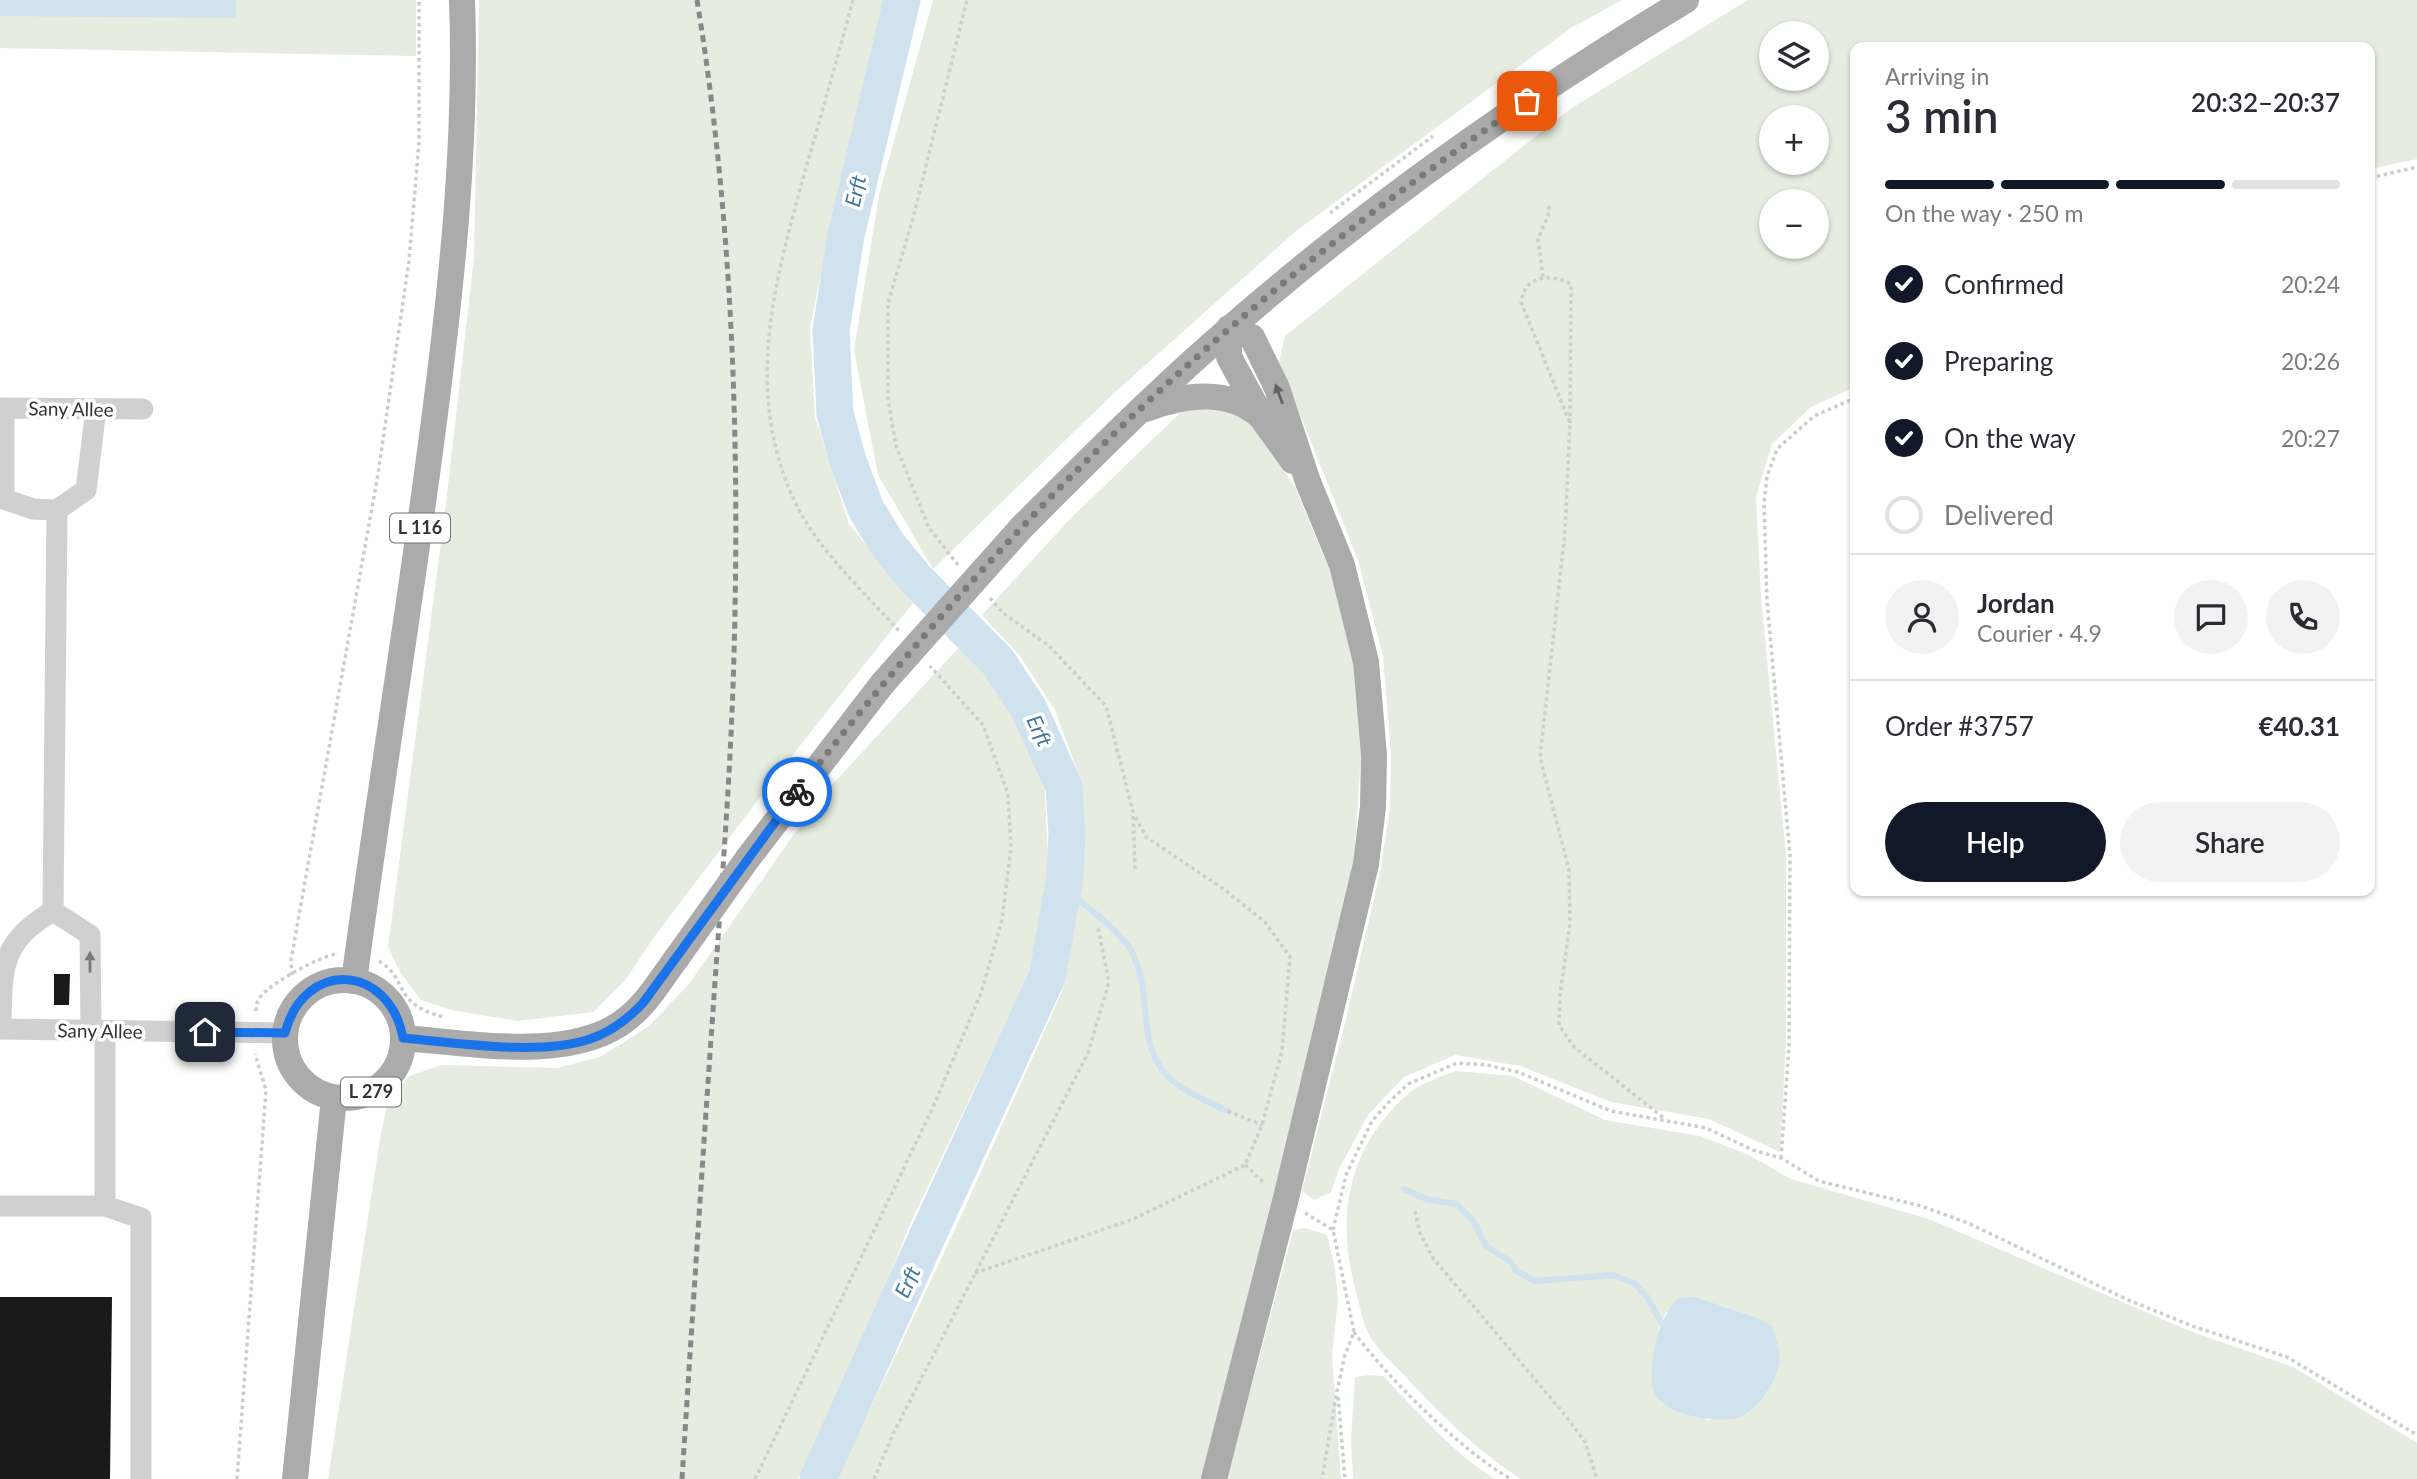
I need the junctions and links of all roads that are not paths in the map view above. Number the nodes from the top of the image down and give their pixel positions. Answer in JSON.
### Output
{"nodes":[{"id":1,"x":462,"y":0,"type":"edge"},
{"id":2,"x":1686,"y":0,"type":"edge"},
{"id":3,"x":1229,"y":328,"type":"junction"},
{"id":4,"x":2,"y":408,"type":"edge"},
{"id":5,"x":96,"y":409,"type":"junction"},
{"id":6,"x":142,"y":409,"type":"dead end"},
{"id":7,"x":1138,"y":413,"type":"junction"},
{"id":8,"x":1264,"y":421,"type":"junction"},
{"id":9,"x":1308,"y":482,"type":"junction"},
{"id":10,"x":2,"y":499,"type":"edge"},
{"id":11,"x":57,"y":510,"type":"junction"},
{"id":12,"x":53,"y":911,"type":"junction"},
{"id":13,"x":356,"y":968,"type":"junction"},
{"id":14,"x":1,"y":1029,"type":"edge"},
{"id":15,"x":98,"y":1030,"type":"junction"},
{"id":16,"x":285,"y":1033,"type":"junction"},
{"id":17,"x":403,"y":1038,"type":"junction"},
{"id":18,"x":334,"y":1098,"type":"junction"},
{"id":19,"x":0,"y":1206,"type":"edge"},
{"id":20,"x":105,"y":1206,"type":"junction"},
{"id":21,"x":141,"y":1479,"type":"edge"},
{"id":22,"x":295,"y":1479,"type":"edge"},
{"id":23,"x":1214,"y":1479,"type":"edge"}],
"edges":[{"from":1,"to":13,"type":"main road","number":"L 116"},
{"from":2,"to":3,"type":"main road"},
{"from":3,"to":7,"type":"main road"},
{"from":3,"to":8,"type":"main road"},
{"from":9,"to":3,"type":"main road","one_way":true},
{"from":4,"to":5,"type":"street","name":"Sany Allee"},
{"from":4,"to":10,"type":"street"},
{"from":5,"to":6,"type":"street","name":"Sany Allee"},
{"from":5,"to":11,"type":"street"},
{"from":7,"to":8,"type":"main road"},
{"from":7,"to":17,"type":"main road","bridge":true},
{"from":8,"to":9,"type":"main road"},
{"from":9,"to":23,"type":"main road"},
{"from":10,"to":11,"type":"street"},
{"from":11,"to":12,"type":"street"},
{"from":12,"to":14,"type":"street"},
{"from":15,"to":12,"type":"street","one_way":true},
{"from":13,"to":16,"type":"main road"},
{"from":13,"to":17,"type":"main road"},
{"from":14,"to":15,"type":"street","name":"Sany Allee"},
{"from":15,"to":16,"type":"street","name":"Sany Allee"},
{"from":15,"to":20,"type":"street"},
{"from":16,"to":18,"type":"main road","number":"L 279"},
{"from":17,"to":18,"type":"main road","number":"L 279"},
{"from":18,"to":22,"type":"main road","number":"L 279"},
{"from":19,"to":20,"type":"street"},
{"from":20,"to":21,"type":"street"}]}
